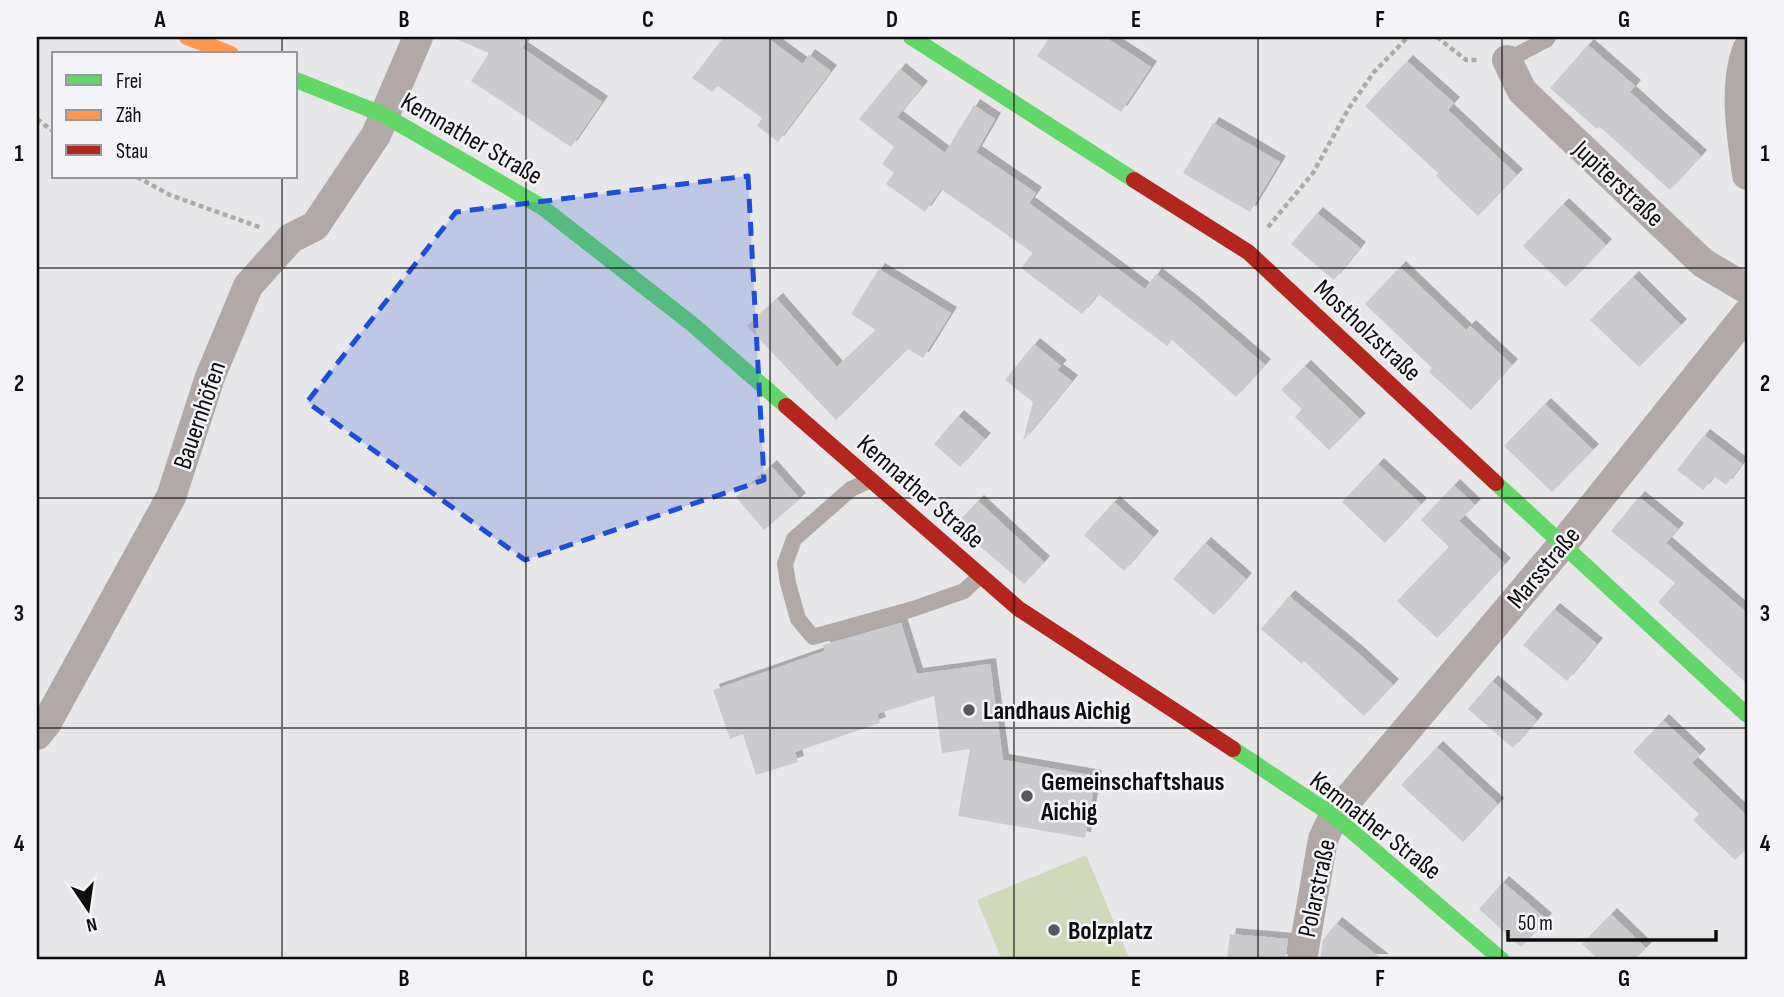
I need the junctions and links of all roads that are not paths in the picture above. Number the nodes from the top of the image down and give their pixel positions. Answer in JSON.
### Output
{"nodes":[{"id":1,"x":187,"y":37,"type":"edge"},
{"id":2,"x":418,"y":37,"type":"edge"},
{"id":3,"x":911,"y":37,"type":"edge"},
{"id":4,"x":1548,"y":37,"type":"edge"},
{"id":5,"x":1747,"y":50,"type":"edge"},
{"id":6,"x":225,"y":52,"type":"edge"},
{"id":7,"x":1507,"y":60,"type":"joint"},
{"id":8,"x":298,"y":81,"type":"edge"},
{"id":9,"x":384,"y":115,"type":"junction"},
{"id":10,"x":1747,"y":175,"type":"edge"},
{"id":11,"x":1747,"y":289,"type":"edge"},
{"id":12,"x":1747,"y":314,"type":"edge"},
{"id":13,"x":871,"y":480,"type":"junction"},
{"id":14,"x":1562,"y":545,"type":"junction"},
{"id":15,"x":980,"y":576,"type":"junction"},
{"id":16,"x":1747,"y":715,"type":"edge"},
{"id":17,"x":37,"y":735,"type":"edge"},
{"id":18,"x":1334,"y":816,"type":"junction"},
{"id":19,"x":1497,"y":959,"type":"edge"},
{"id":20,"x":1301,"y":960,"type":"edge"}],
"edges":[{"from":1,"to":6,"type":"main road"},
{"from":2,"to":9,"type":"street","name":"Bauernhöfen"},
{"from":3,"to":14,"type":"main road","name":"Mostholzstraße"},
{"from":4,"to":7,"type":"lane"},
{"from":5,"to":10,"type":"street"},
{"from":7,"to":11,"type":"street","name":"Jupiterstraße"},
{"from":8,"to":9,"type":"main road","name":"Kemnather Straße"},
{"from":9,"to":13,"type":"main road","name":"Kemnather Straße"},
{"from":9,"to":17,"type":"street","name":"Bauernhöfen"},
{"from":12,"to":14,"type":"street","name":"Marsstraße"},
{"from":13,"to":15,"type":"main road","name":"Kemnather Straße"},
{"from":13,"to":15,"type":"lane"},
{"from":14,"to":16,"type":"main road","name":"Mostholzstraße"},
{"from":14,"to":18,"type":"street","name":"Marsstraße"},
{"from":15,"to":18,"type":"main road","name":"Kemnather Straße"},
{"from":18,"to":19,"type":"main road","name":"Kemnather Straße"},
{"from":18,"to":20,"type":"street","name":"Polarstraße"}]}
